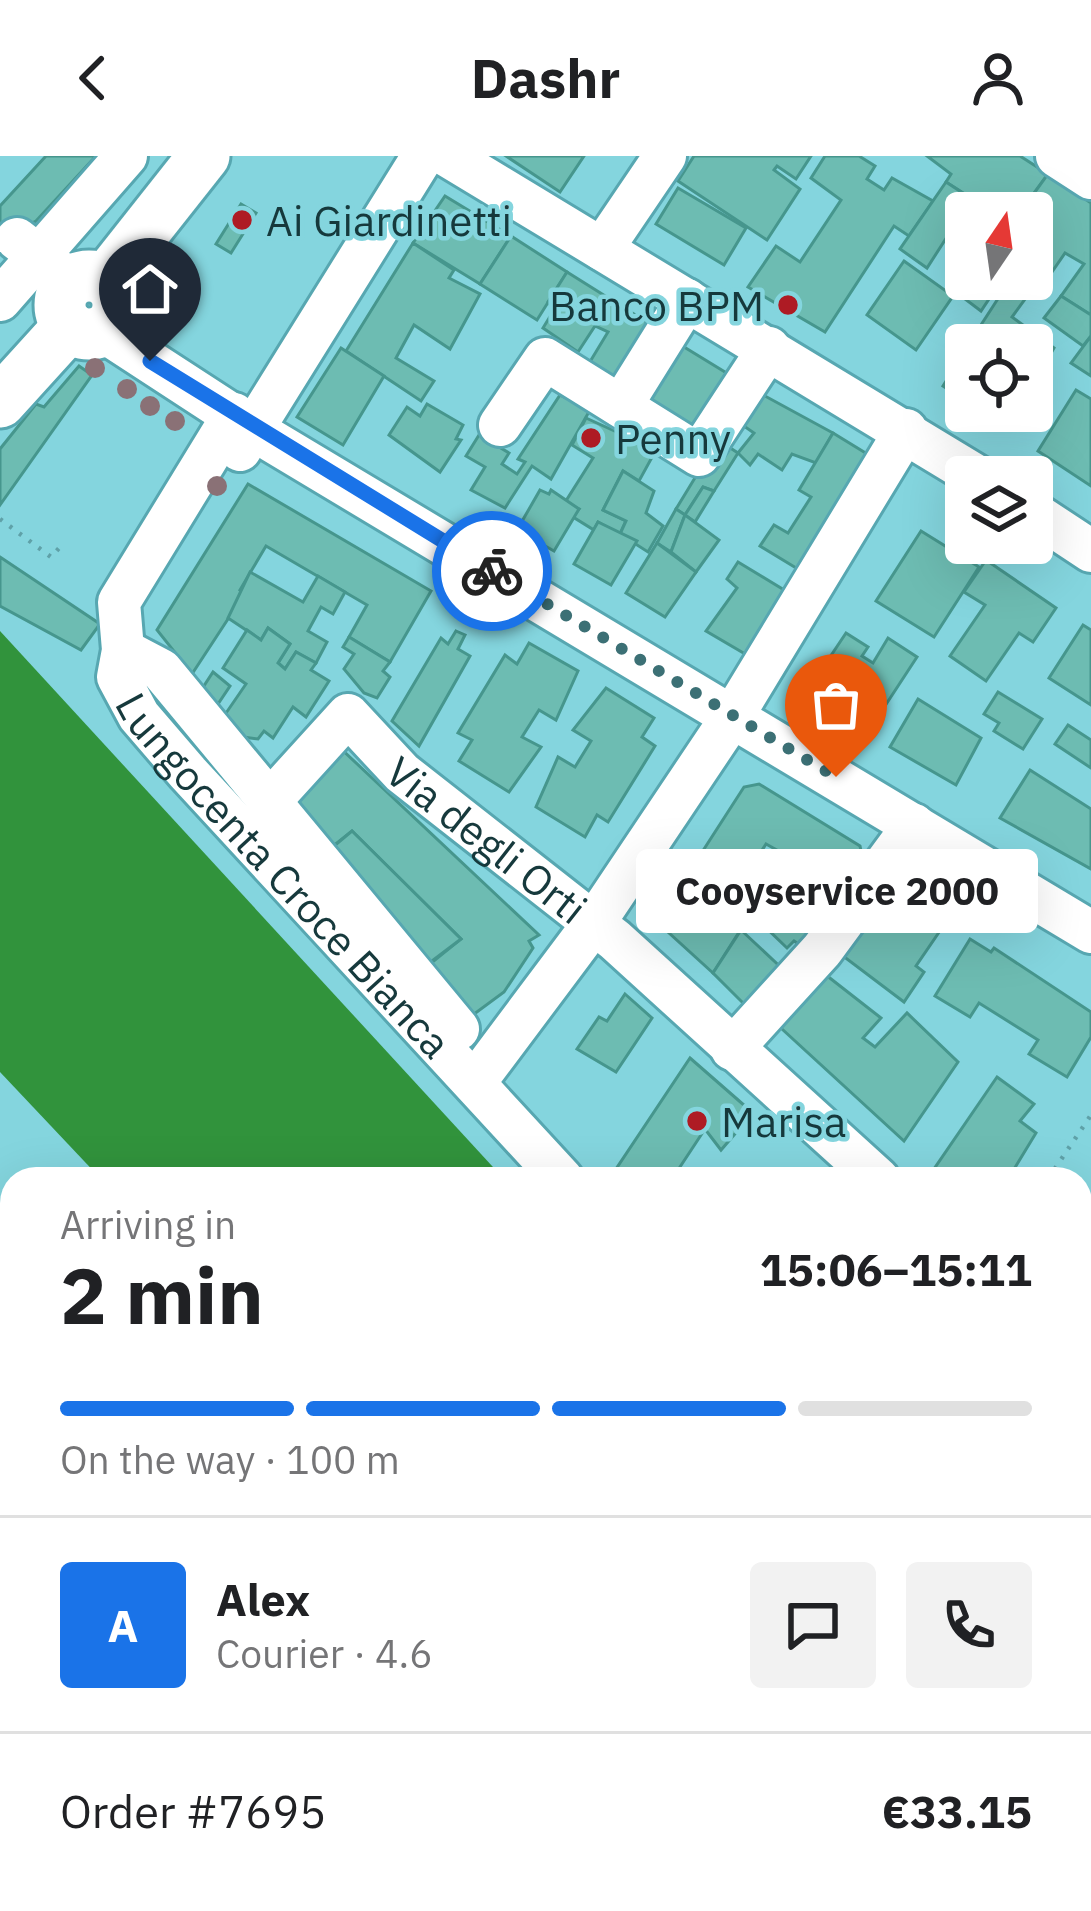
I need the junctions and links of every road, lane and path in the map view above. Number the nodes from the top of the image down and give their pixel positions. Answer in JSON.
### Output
{"nodes":[{"id":1,"x":126,"y":156,"type":"edge"},
{"id":2,"x":203,"y":156,"type":"edge"},
{"id":3,"x":423,"y":156,"type":"edge"},
{"id":4,"x":448,"y":156,"type":"edge"},
{"id":5,"x":665,"y":156,"type":"edge"},
{"id":6,"x":1057,"y":156,"type":"edge"},
{"id":7,"x":1091,"y":178,"type":"edge"},
{"id":8,"x":602,"y":249,"type":"junction"},
{"id":9,"x":66,"y":287,"type":"junction"},
{"id":10,"x":0,"y":299,"type":"edge"},
{"id":11,"x":687,"y":299,"type":"junction"},
{"id":12,"x":769,"y":348,"type":"junction"},
{"id":13,"x":0,"y":402,"type":"edge"},
{"id":14,"x":621,"y":406,"type":"junction"},
{"id":15,"x":244,"y":421,"type":"junction"},
{"id":16,"x":500,"y":424,"type":"dead end"},
{"id":17,"x":906,"y":430,"type":"junction"},
{"id":18,"x":946,"y":456,"type":"edge"},
{"id":19,"x":0,"y":518,"type":"edge"},
{"id":20,"x":1053,"y":526,"type":"edge"},
{"id":21,"x":62,"y":545,"type":"dead end"},
{"id":22,"x":1091,"y":551,"type":"edge"},
{"id":23,"x":123,"y":650,"type":"junction"},
{"id":24,"x":734,"y":714,"type":"junction"},
{"id":25,"x":270,"y":801,"type":"junction"},
{"id":26,"x":914,"y":825,"type":"junction"},
{"id":27,"x":594,"y":923,"type":"junction"},
{"id":28,"x":1091,"y":932,"type":"edge"},
{"id":29,"x":732,"y":1049,"type":"junction"},
{"id":30,"x":482,"y":1075,"type":"junction"},
{"id":31,"x":1091,"y":1115,"type":"edge"},
{"id":32,"x":553,"y":1167,"type":"edge"},
{"id":33,"x":865,"y":1167,"type":"edge"},
{"id":34,"x":1056,"y":1167,"type":"edge"}],
"edges":[{"from":1,"to":9,"type":"street"},
{"from":2,"to":9,"type":"main road"},
{"from":3,"to":15,"type":"street"},
{"from":4,"to":8,"type":"street"},
{"from":5,"to":8,"type":"street"},
{"from":6,"to":7,"type":"street"},
{"from":8,"to":11,"type":"street"},
{"from":9,"to":10,"type":"street"},
{"from":9,"to":13,"type":"main road"},
{"from":9,"to":15,"type":"street"},
{"from":11,"to":12,"type":"street"},
{"from":11,"to":14,"type":"street"},
{"from":12,"to":14,"type":"street"},
{"from":12,"to":17,"type":"street"},
{"from":14,"to":16,"type":"street"},
{"from":15,"to":23,"type":"street"},
{"from":15,"to":24,"type":"street"},
{"from":17,"to":18,"type":"street"},
{"from":17,"to":24,"type":"street"},
{"from":19,"to":21,"type":"path"},
{"from":20,"to":22,"type":"street"},
{"from":23,"to":25,"type":"street","name":"Lungocenta Croce Bianca"},
{"from":23,"to":30,"type":"street","name":"Lungocenta Croce Bianca"},
{"from":24,"to":26,"type":"street"},
{"from":24,"to":27,"type":"street"},
{"from":25,"to":27,"type":"street","name":"Via degli Orti"},
{"from":25,"to":30,"type":"street","name":"Lungocenta Croce Bianca"},
{"from":26,"to":28,"type":"street"},
{"from":26,"to":29,"type":"street"},
{"from":27,"to":29,"type":"street","name":"Via degli Orti"},
{"from":27,"to":30,"type":"street"},
{"from":29,"to":33,"type":"street","name":"Via degli Orti"},
{"from":30,"to":32,"type":"street","name":"Lungocenta Croce Bianca"},
{"from":31,"to":34,"type":"path"}]}
